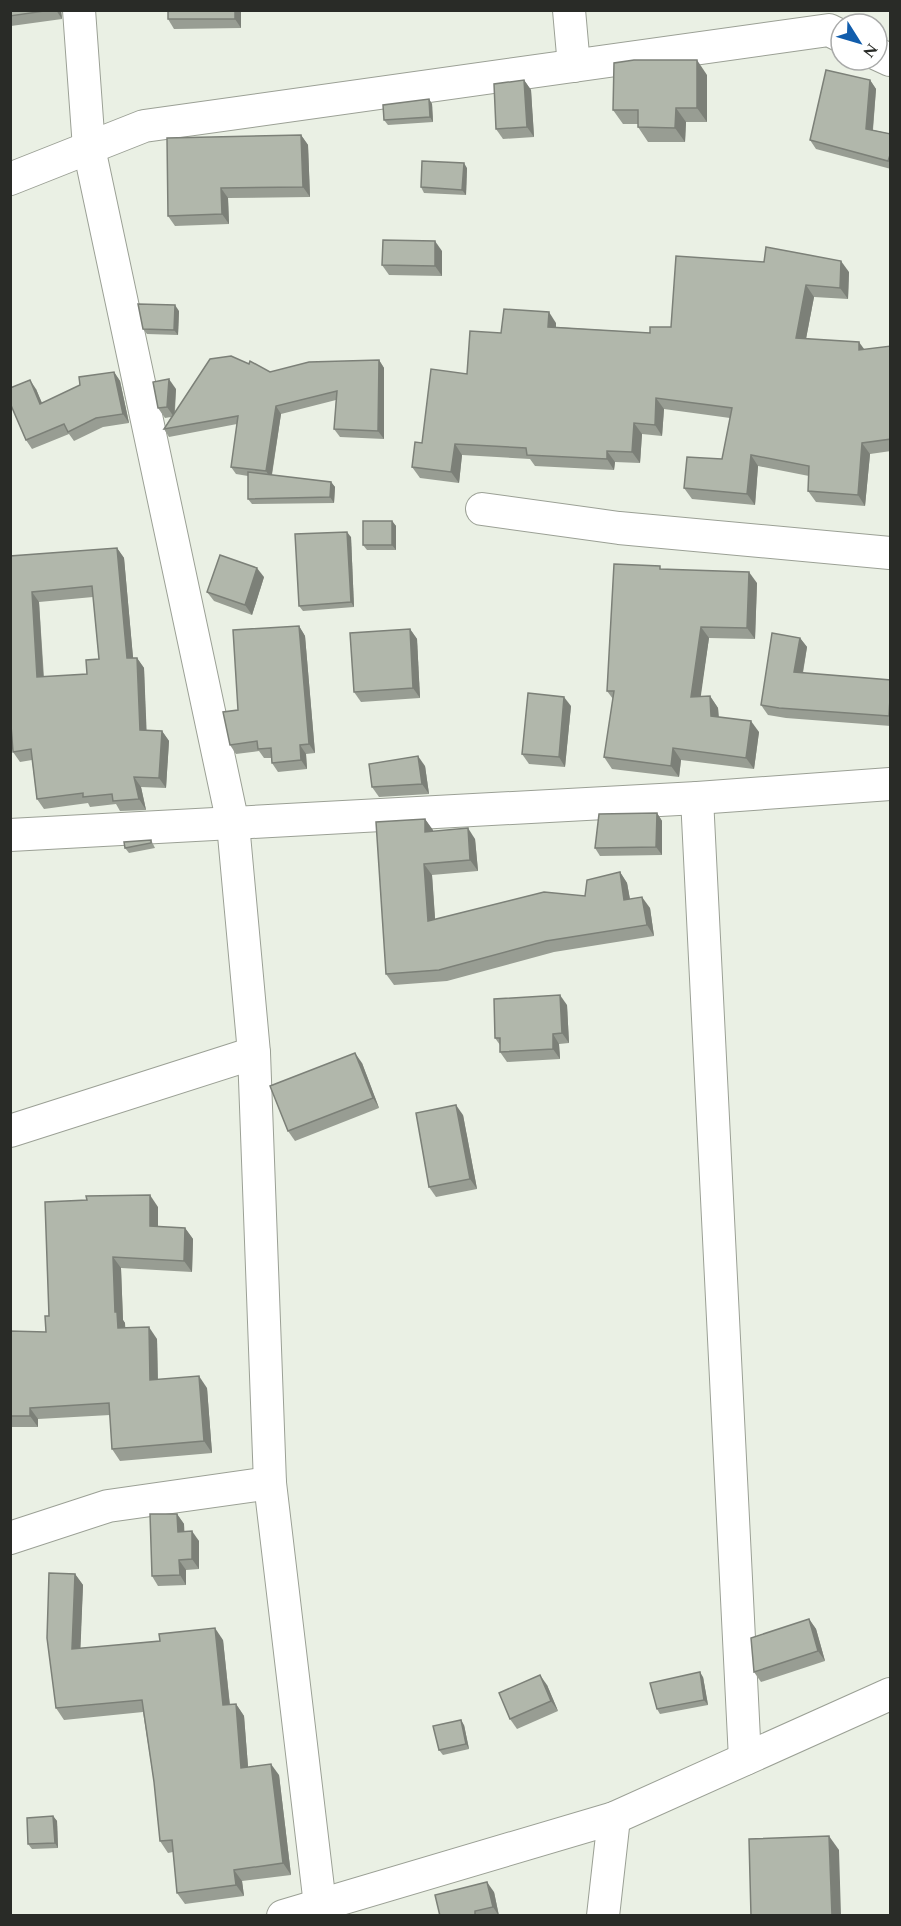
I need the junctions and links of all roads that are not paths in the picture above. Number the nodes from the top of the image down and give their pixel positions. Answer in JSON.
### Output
{"nodes":[{"id":1,"x":79,"y":10,"type":"edge"},
{"id":2,"x":569,"y":10,"type":"edge"},
{"id":3,"x":829,"y":30,"type":"edge"},
{"id":4,"x":574,"y":66,"type":"junction"},
{"id":5,"x":89,"y":148,"type":"junction"},
{"id":6,"x":10,"y":179,"type":"edge"},
{"id":7,"x":482,"y":509,"type":"dead end"},
{"id":8,"x":891,"y":553,"type":"edge"},
{"id":9,"x":891,"y":784,"type":"edge"},
{"id":10,"x":697,"y":798,"type":"junction"},
{"id":11,"x":233,"y":824,"type":"junction"},
{"id":12,"x":10,"y":835,"type":"edge"},
{"id":13,"x":254,"y":1053,"type":"junction"},
{"id":14,"x":10,"y":1131,"type":"edge"},
{"id":15,"x":270,"y":1482,"type":"junction"},
{"id":16,"x":10,"y":1538,"type":"edge"},
{"id":17,"x":891,"y":1694,"type":"edge"},
{"id":18,"x":745,"y":1759,"type":"junction"},
{"id":19,"x":614,"y":1818,"type":"junction"},
{"id":20,"x":320,"y":1905,"type":"junction"},
{"id":21,"x":283,"y":1916,"type":"edge"},
{"id":22,"x":603,"y":1916,"type":"edge"}],
"edges":[{"from":1,"to":5,"type":"street"},
{"from":2,"to":4,"type":"street"},
{"from":3,"to":4,"type":"street"},
{"from":4,"to":5,"type":"street"},
{"from":5,"to":6,"type":"street"},
{"from":5,"to":11,"type":"street"},
{"from":7,"to":8,"type":"street"},
{"from":9,"to":10,"type":"street"},
{"from":10,"to":11,"type":"street"},
{"from":10,"to":18,"type":"street"},
{"from":11,"to":12,"type":"street"},
{"from":11,"to":13,"type":"street"},
{"from":13,"to":14,"type":"street"},
{"from":13,"to":15,"type":"street"},
{"from":15,"to":16,"type":"street"},
{"from":15,"to":20,"type":"street"},
{"from":17,"to":18,"type":"street"},
{"from":18,"to":19,"type":"street"},
{"from":19,"to":20,"type":"street"},
{"from":19,"to":22,"type":"street"},
{"from":20,"to":21,"type":"street"}]}
